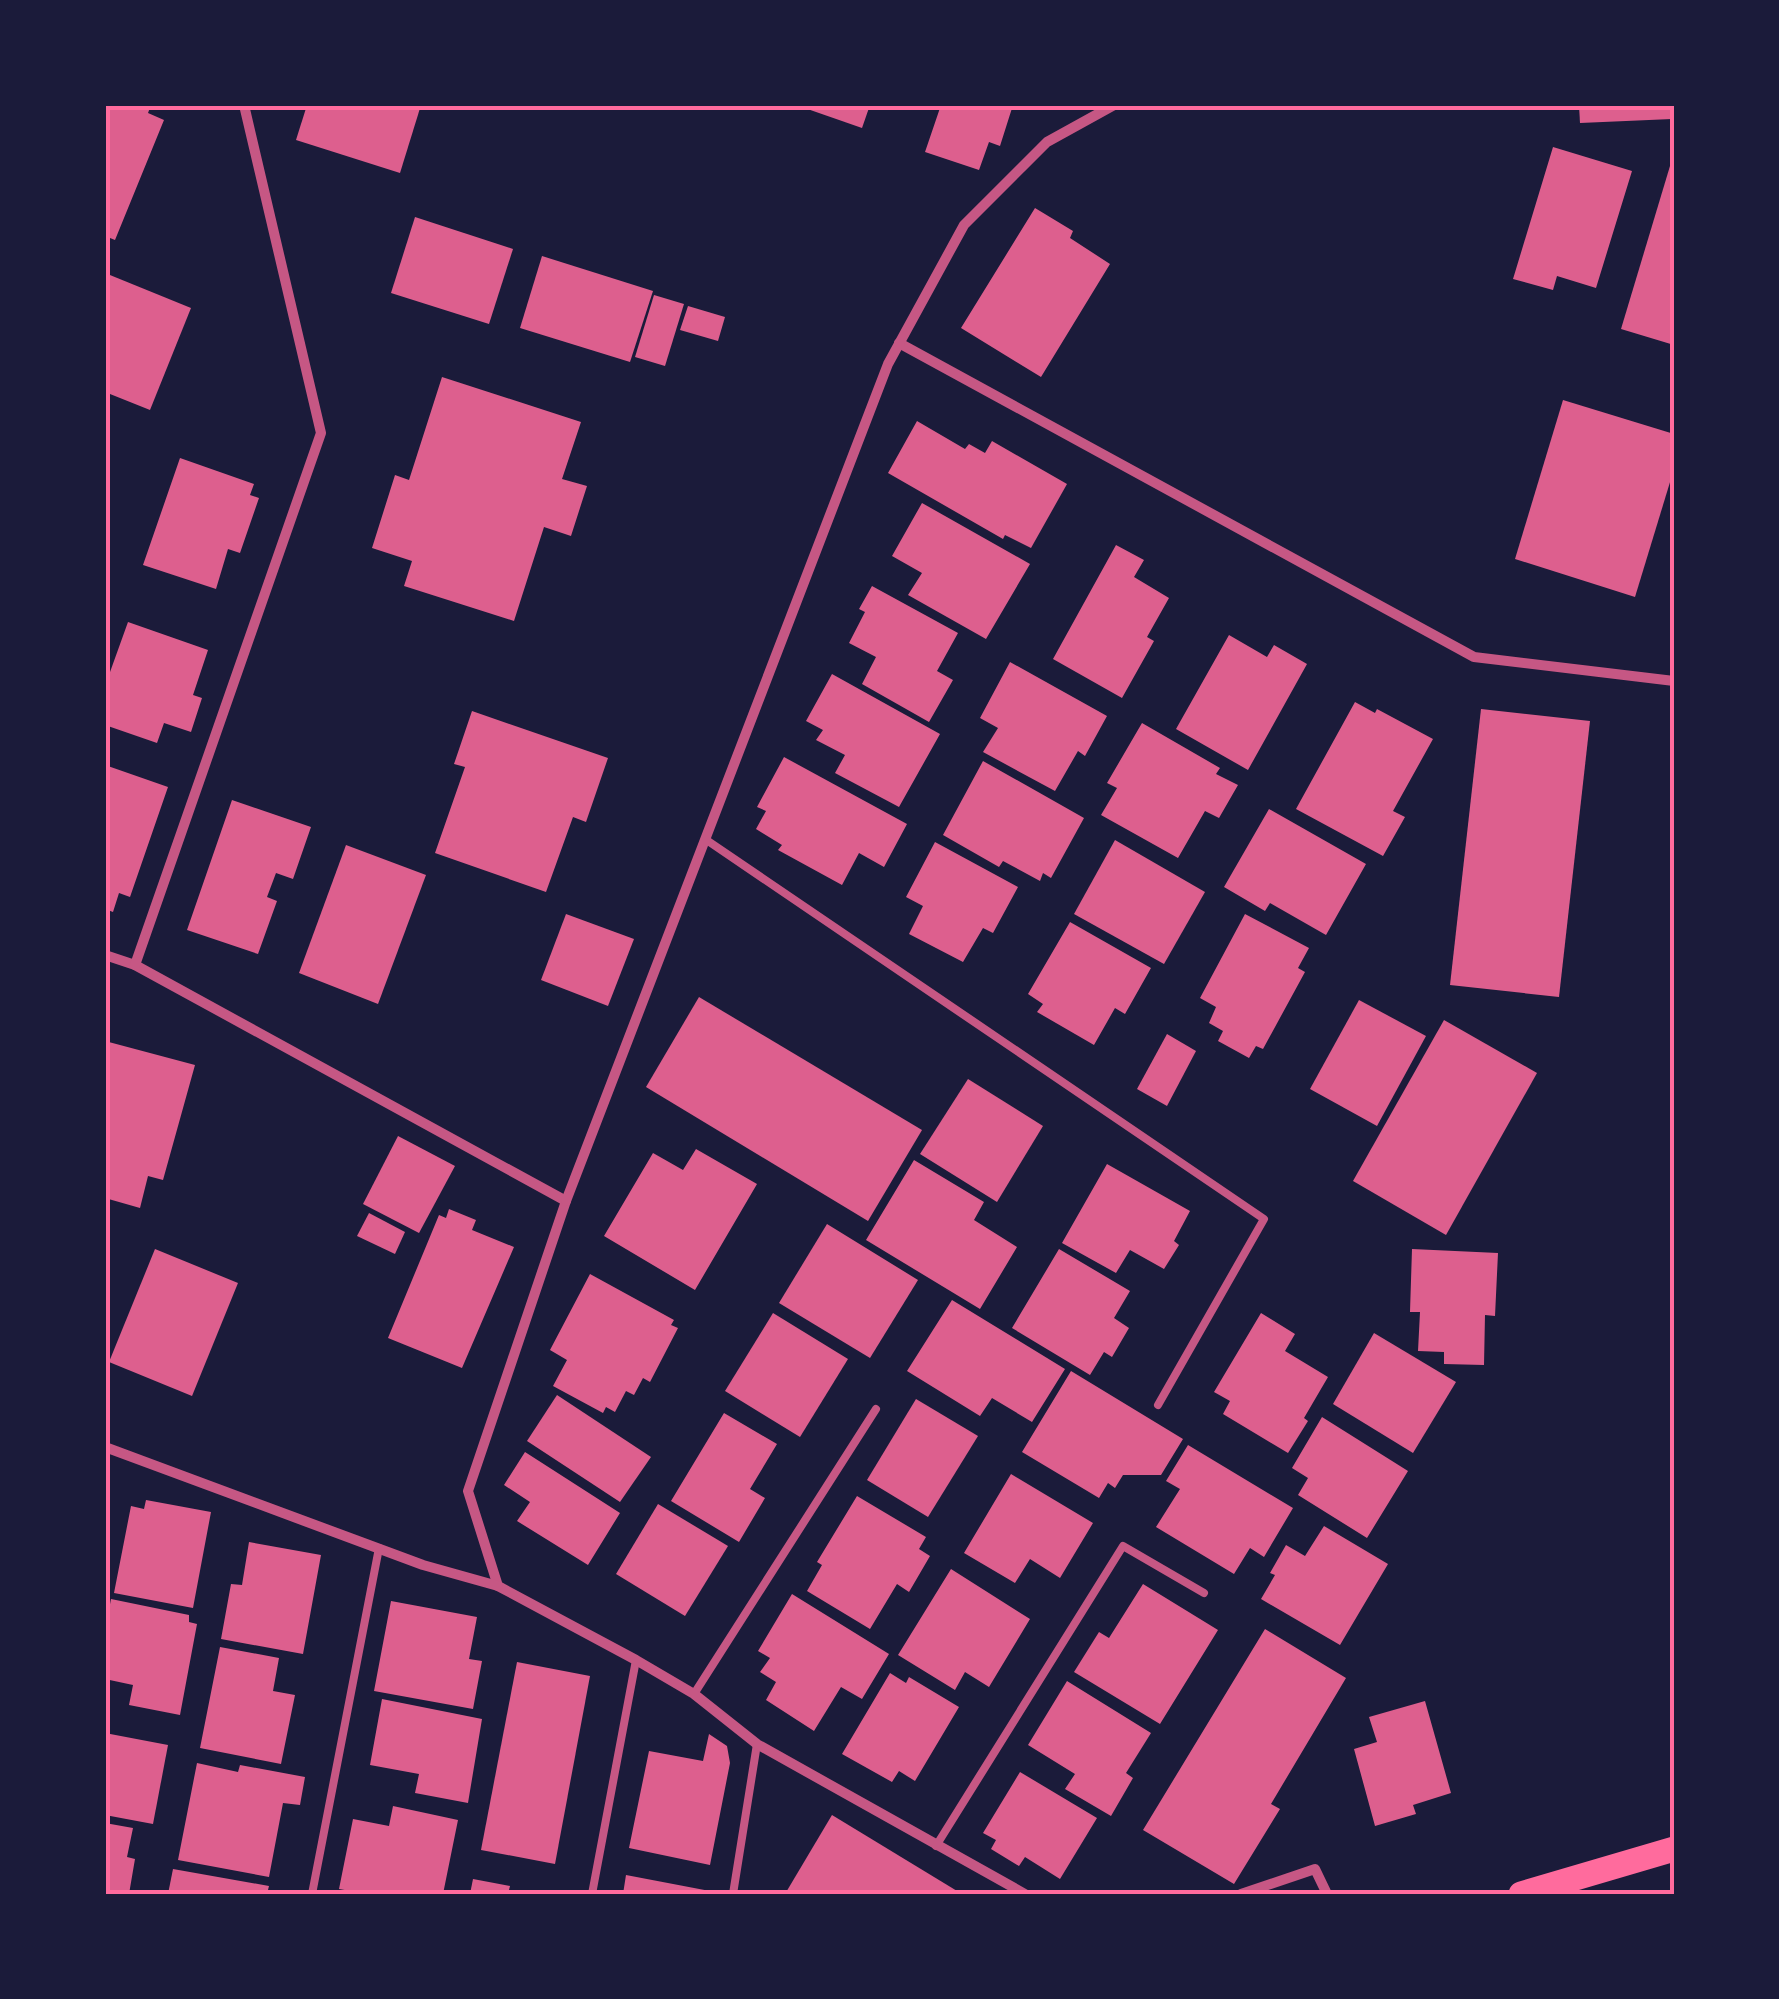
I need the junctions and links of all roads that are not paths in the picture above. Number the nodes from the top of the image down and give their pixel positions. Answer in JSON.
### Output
{"nodes":[{"id":1,"x":244,"y":105,"type":"edge"},
{"id":2,"x":1114,"y":105,"type":"edge"},
{"id":3,"x":900,"y":343,"type":"junction"},
{"id":4,"x":1674,"y":681,"type":"edge"},
{"id":5,"x":705,"y":839,"type":"junction"},
{"id":6,"x":105,"y":955,"type":"edge"},
{"id":7,"x":134,"y":965,"type":"junction"},
{"id":8,"x":566,"y":1201,"type":"junction"},
{"id":9,"x":1158,"y":1405,"type":"dead end"},
{"id":10,"x":876,"y":1409,"type":"dead end"},
{"id":11,"x":106,"y":1447,"type":"edge"},
{"id":12,"x":105,"y":1462,"type":"edge"},
{"id":13,"x":379,"y":1548,"type":"junction"},
{"id":14,"x":498,"y":1586,"type":"junction"},
{"id":15,"x":1204,"y":1593,"type":"dead end"},
{"id":16,"x":636,"y":1660,"type":"junction"},
{"id":17,"x":694,"y":1694,"type":"junction"},
{"id":18,"x":757,"y":1744,"type":"junction"},
{"id":19,"x":936,"y":1846,"type":"junction"},
{"id":20,"x":1674,"y":1849,"type":"edge"},
{"id":21,"x":312,"y":1894,"type":"edge"},
{"id":22,"x":592,"y":1894,"type":"edge"},
{"id":23,"x":732,"y":1894,"type":"edge"},
{"id":24,"x":1024,"y":1894,"type":"edge"},
{"id":25,"x":1241,"y":1894,"type":"edge"},
{"id":26,"x":1327,"y":1894,"type":"edge"},
{"id":27,"x":1522,"y":1894,"type":"edge"}],
"edges":[{"from":1,"to":7,"type":"street"},
{"from":2,"to":3,"type":"street"},
{"from":3,"to":4,"type":"street"},
{"from":3,"to":5,"type":"street"},
{"from":5,"to":8,"type":"street"},
{"from":5,"to":9,"type":"lane"},
{"from":6,"to":7,"type":"street"},
{"from":7,"to":8,"type":"street"},
{"from":8,"to":14,"type":"street"},
{"from":10,"to":17,"type":"lane"},
{"from":11,"to":12,"type":"lane"},
{"from":11,"to":13,"type":"street"},
{"from":13,"to":14,"type":"street"},
{"from":13,"to":21,"type":"lane"},
{"from":14,"to":16,"type":"street"},
{"from":15,"to":19,"type":"lane"},
{"from":16,"to":17,"type":"street"},
{"from":16,"to":22,"type":"lane"},
{"from":17,"to":18,"type":"street"},
{"from":18,"to":19,"type":"street"},
{"from":18,"to":23,"type":"lane"},
{"from":19,"to":24,"type":"street"},
{"from":20,"to":27,"type":"main road"},
{"from":25,"to":26,"type":"street"}]}
